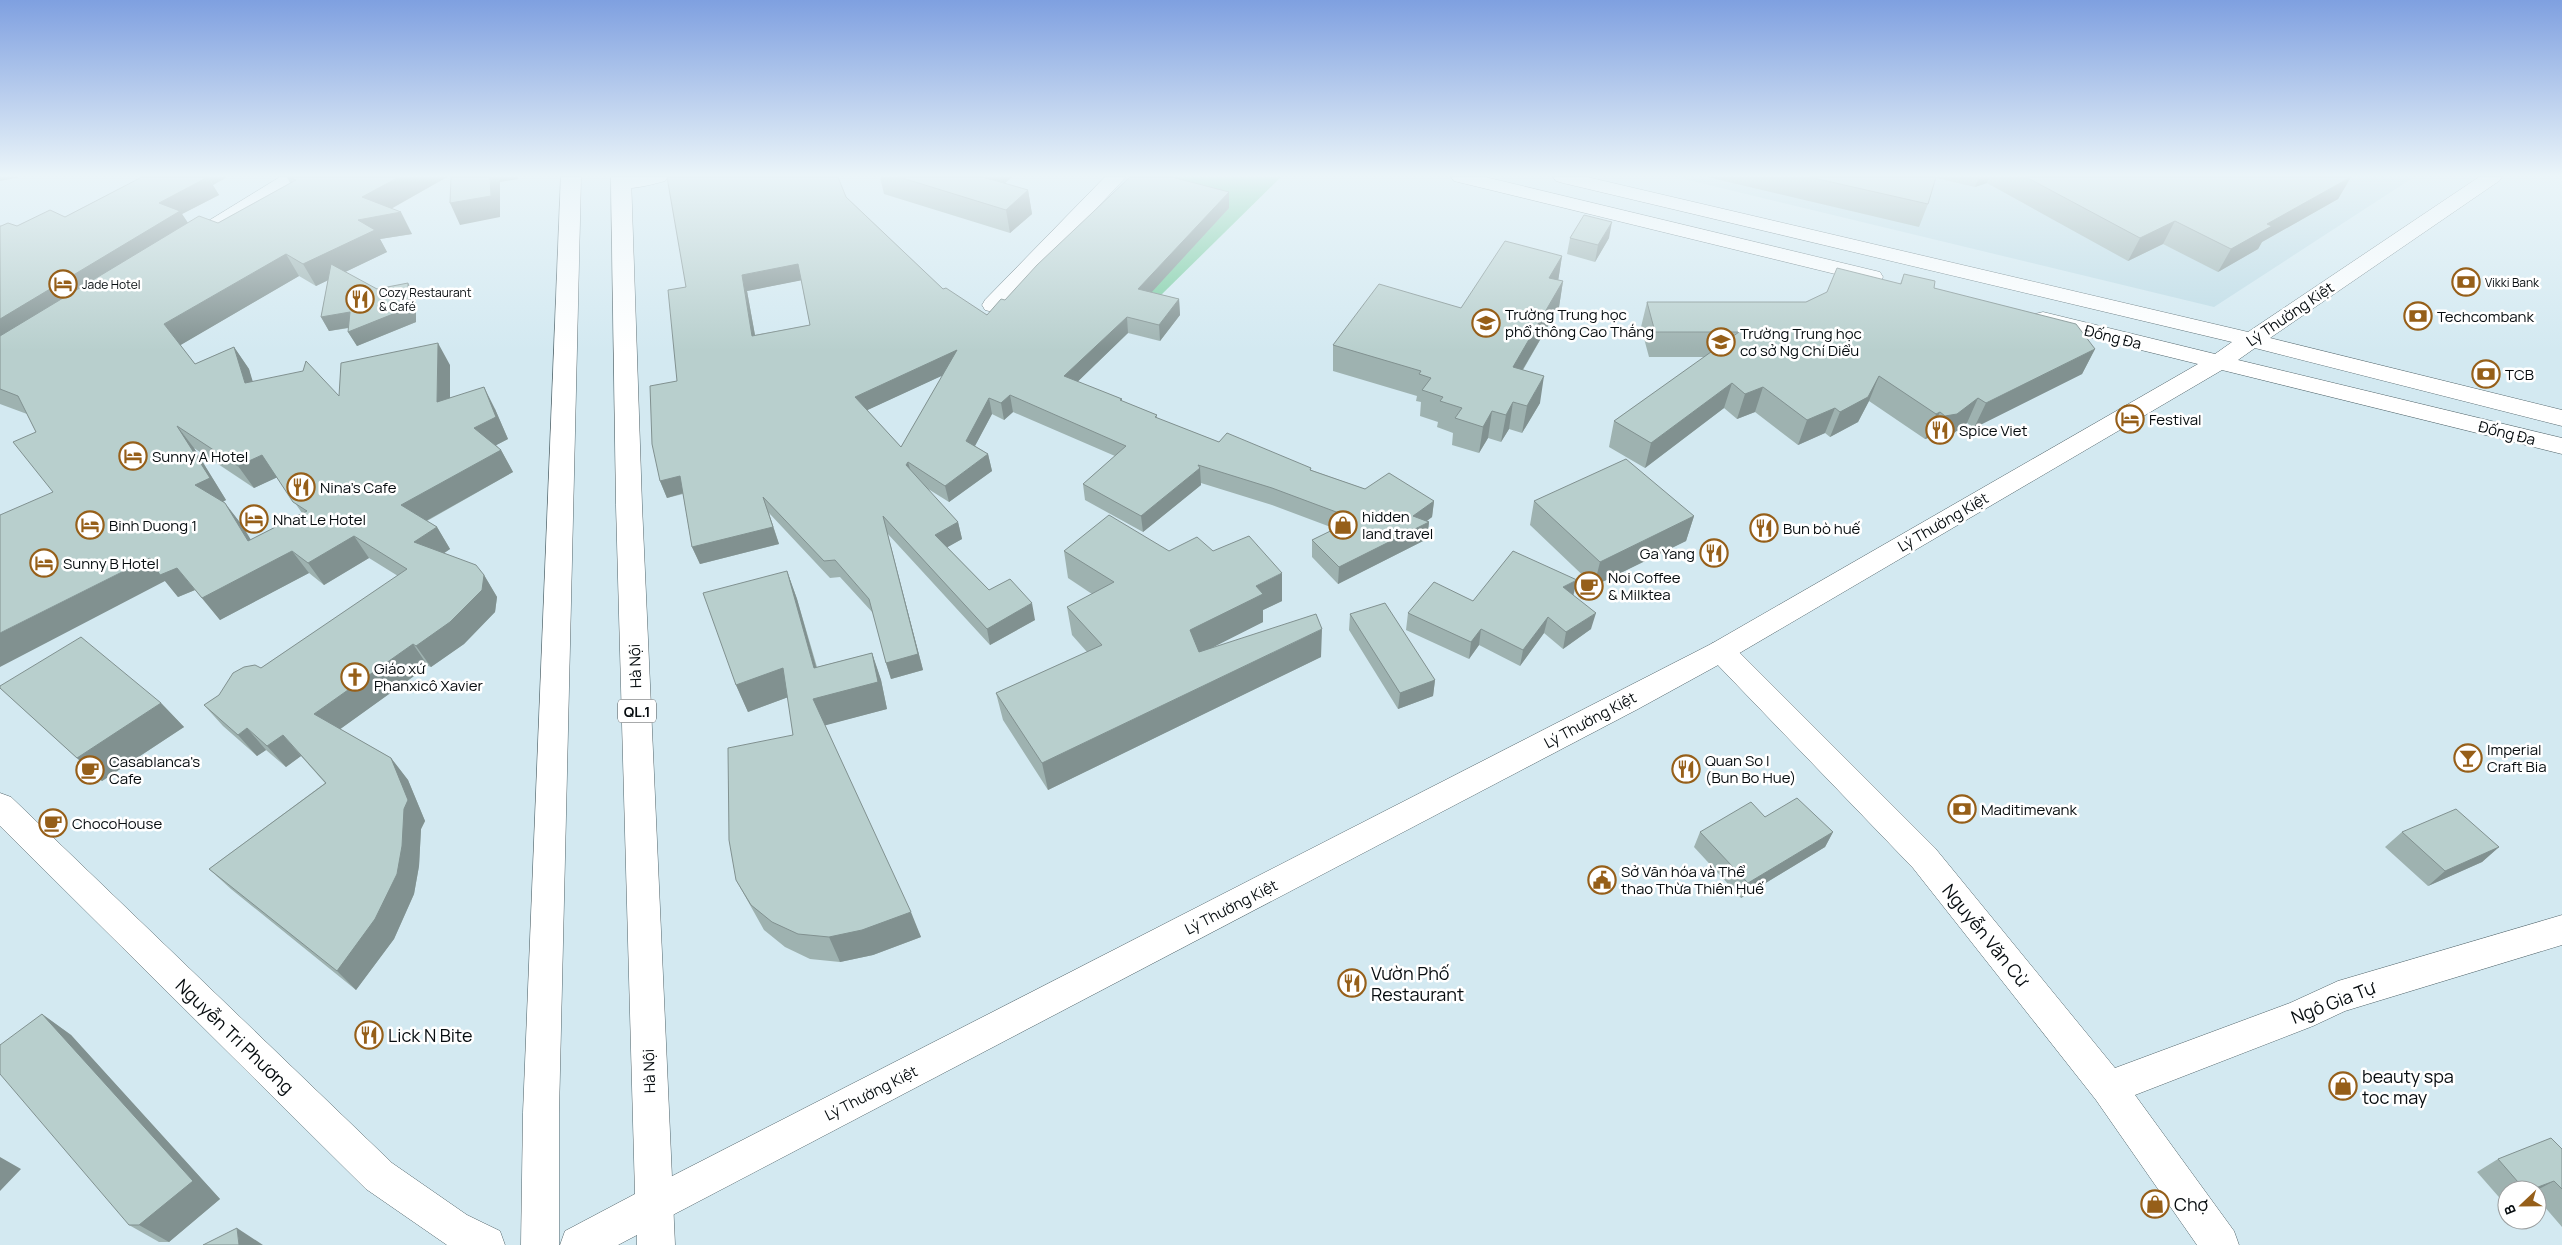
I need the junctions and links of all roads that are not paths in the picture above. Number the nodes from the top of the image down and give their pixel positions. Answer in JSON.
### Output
{"nodes":[{"id":1,"x":198,"y":235,"type":"edge"},
{"id":2,"x":569,"y":235,"type":"edge"},
{"id":3,"x":622,"y":235,"type":"edge"},
{"id":4,"x":1060,"y":235,"type":"edge"},
{"id":5,"x":1699,"y":235,"type":"edge"},
{"id":6,"x":1808,"y":235,"type":"edge"},
{"id":7,"x":2406,"y":235,"type":"edge"},
{"id":8,"x":167,"y":254,"type":"edge"},
{"id":9,"x":1896,"y":283,"type":"edge"},
{"id":10,"x":993,"y":305,"type":"edge"},
{"id":11,"x":2020,"y":314,"type":"edge"},
{"id":12,"x":2251,"y":340,"type":"junction"},
{"id":13,"x":2219,"y":362,"type":"junction"},
{"id":14,"x":2562,"y":418,"type":"edge"},
{"id":15,"x":2562,"y":446,"type":"edge"},
{"id":16,"x":1720,"y":651,"type":"junction"},
{"id":17,"x":0,"y":806,"type":"edge"},
{"id":18,"x":2562,"y":930,"type":"edge"},
{"id":19,"x":2109,"y":1088,"type":"junction"},
{"id":20,"x":654,"y":1205,"type":"junction"},
{"id":21,"x":486,"y":1245,"type":"edge"},
{"id":22,"x":540,"y":1245,"type":"edge"},
{"id":23,"x":579,"y":1245,"type":"edge"},
{"id":24,"x":656,"y":1245,"type":"edge"},
{"id":25,"x":2220,"y":1245,"type":"edge"}],
"edges":[{"from":1,"to":8,"type":"street"},
{"from":2,"to":22,"type":"street"},
{"from":3,"to":20,"type":"street","name":"Hà Nội","number":"QL.1"},
{"from":4,"to":10,"type":"street"},
{"from":5,"to":9,"type":"street"},
{"from":6,"to":12,"type":"street","name":"Đống Đa"},
{"from":7,"to":12,"type":"street","name":"Lý Thường Kiệt"},
{"from":11,"to":13,"type":"street","name":"Đống Đa"},
{"from":12,"to":13,"type":"street","name":"Lý Thường Kiệt"},
{"from":12,"to":14,"type":"street","name":"Đống Đa"},
{"from":13,"to":15,"type":"street","name":"Đống Đa"},
{"from":13,"to":16,"type":"street","name":"Lý Thường Kiệt"},
{"from":16,"to":19,"type":"street","name":"Nguyễn Văn Cừ"},
{"from":16,"to":20,"type":"street","name":"Lý Thường Kiệt"},
{"from":17,"to":21,"type":"street","name":"Nguyễn Tri Phương"},
{"from":18,"to":19,"type":"street","name":"Ngô Gia Tự"},
{"from":19,"to":25,"type":"street","name":"Nguyễn Văn Cừ"},
{"from":20,"to":23,"type":"street","name":"Lý Thường Kiệt"},
{"from":20,"to":24,"type":"street","name":"Hà Nội","number":"QL.1"}]}
